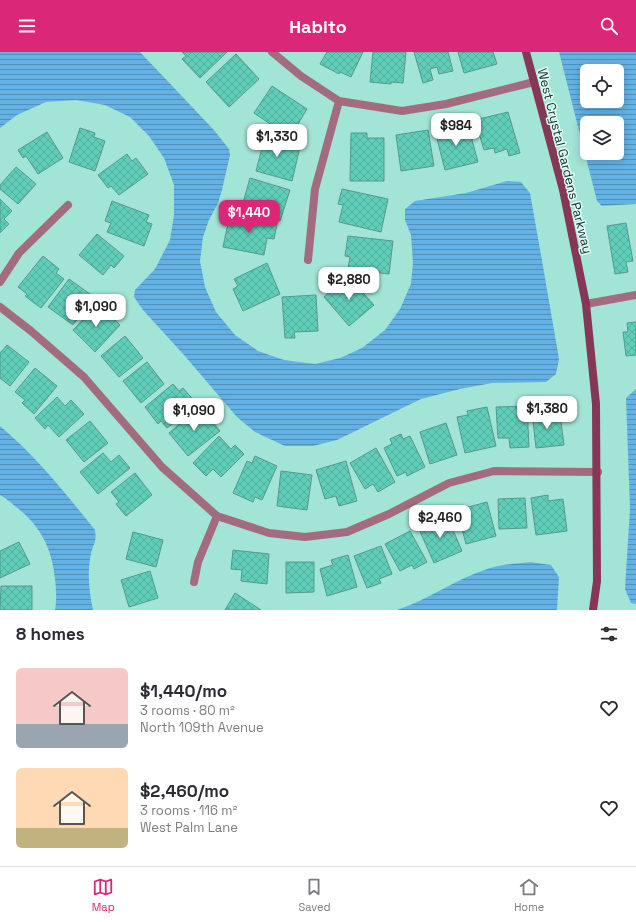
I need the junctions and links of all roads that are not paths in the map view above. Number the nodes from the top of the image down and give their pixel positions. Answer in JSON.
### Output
{"nodes":[{"id":1,"x":272,"y":52,"type":"edge"},
{"id":2,"x":526,"y":52,"type":"edge"},
{"id":3,"x":534,"y":82,"type":"junction"},
{"id":4,"x":339,"y":101,"type":"junction"},
{"id":5,"x":68,"y":205,"type":"dead end"},
{"id":6,"x":308,"y":260,"type":"dead end"},
{"id":7,"x":0,"y":282,"type":"edge"},
{"id":8,"x":636,"y":295,"type":"edge"},
{"id":9,"x":586,"y":304,"type":"junction"},
{"id":10,"x":0,"y":307,"type":"edge"},
{"id":11,"x":598,"y":472,"type":"junction"},
{"id":12,"x":217,"y":516,"type":"junction"},
{"id":13,"x":194,"y":582,"type":"dead end"},
{"id":14,"x":593,"y":610,"type":"edge"}],
"edges":[{"from":1,"to":4,"type":"street"},
{"from":2,"to":3,"type":"street","name":"West Crystal Gardens Parkway"},
{"from":3,"to":4,"type":"street"},
{"from":3,"to":9,"type":"street","name":"West Crystal Gardens Parkway"},
{"from":4,"to":6,"type":"street"},
{"from":5,"to":7,"type":"street"},
{"from":8,"to":9,"type":"street"},
{"from":9,"to":11,"type":"street","name":"West Crystal Gardens Parkway"},
{"from":10,"to":12,"type":"street"},
{"from":11,"to":12,"type":"street"},
{"from":11,"to":14,"type":"street","name":"West Crystal Gardens Parkway"},
{"from":12,"to":13,"type":"street"}]}
